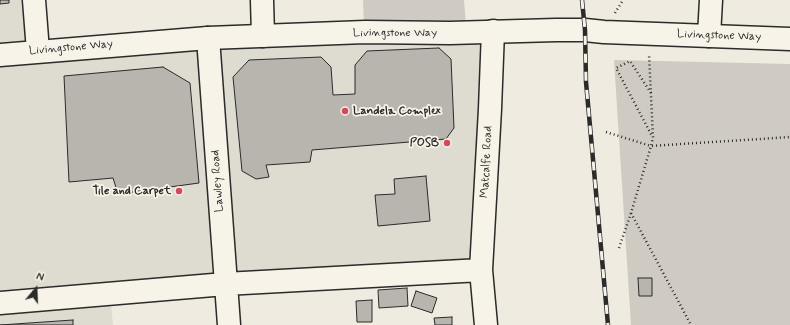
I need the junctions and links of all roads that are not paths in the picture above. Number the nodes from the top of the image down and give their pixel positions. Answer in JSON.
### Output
{"nodes":[{"id":1,"x":34,"y":0,"type":"edge"},
{"id":2,"x":262,"y":0,"type":"edge"},
{"id":3,"x":711,"y":0,"type":"edge"},
{"id":4,"x":493,"y":31,"type":"junction"},
{"id":5,"x":263,"y":36,"type":"junction"},
{"id":6,"x":709,"y":36,"type":"junction"},
{"id":7,"x":208,"y":38,"type":"junction"},
{"id":8,"x":790,"y":39,"type":"edge"},
{"id":9,"x":38,"y":51,"type":"junction"},
{"id":10,"x":0,"y":55,"type":"edge"},
{"id":11,"x":481,"y":270,"type":"junction"},
{"id":12,"x":225,"y":284,"type":"junction"},
{"id":13,"x":0,"y":303,"type":"edge"},
{"id":14,"x":229,"y":325,"type":"edge"},
{"id":15,"x":486,"y":325,"type":"edge"}],
"edges":[{"from":1,"to":9,"type":"main road"},
{"from":2,"to":5,"type":"main road"},
{"from":3,"to":6,"type":"main road"},
{"from":4,"to":5,"type":"main road","name":"Livingstone Way"},
{"from":4,"to":6,"type":"main road","name":"Livingstone Way"},
{"from":4,"to":11,"type":"main road","name":"Matcalfe Road"},
{"from":5,"to":7,"type":"main road","name":"Livingstone Way"},
{"from":6,"to":8,"type":"main road","name":"Livingstone Way"},
{"from":7,"to":9,"type":"main road","name":"Livingstone Way"},
{"from":7,"to":12,"type":"main road","name":"Lawley Road"},
{"from":9,"to":10,"type":"main road","name":"Livingstone Way"},
{"from":11,"to":12,"type":"main road"},
{"from":11,"to":15,"type":"main road","name":"Matcalfe Road"},
{"from":12,"to":13,"type":"main road"},
{"from":12,"to":14,"type":"main road","name":"Lawley Road"}]}
